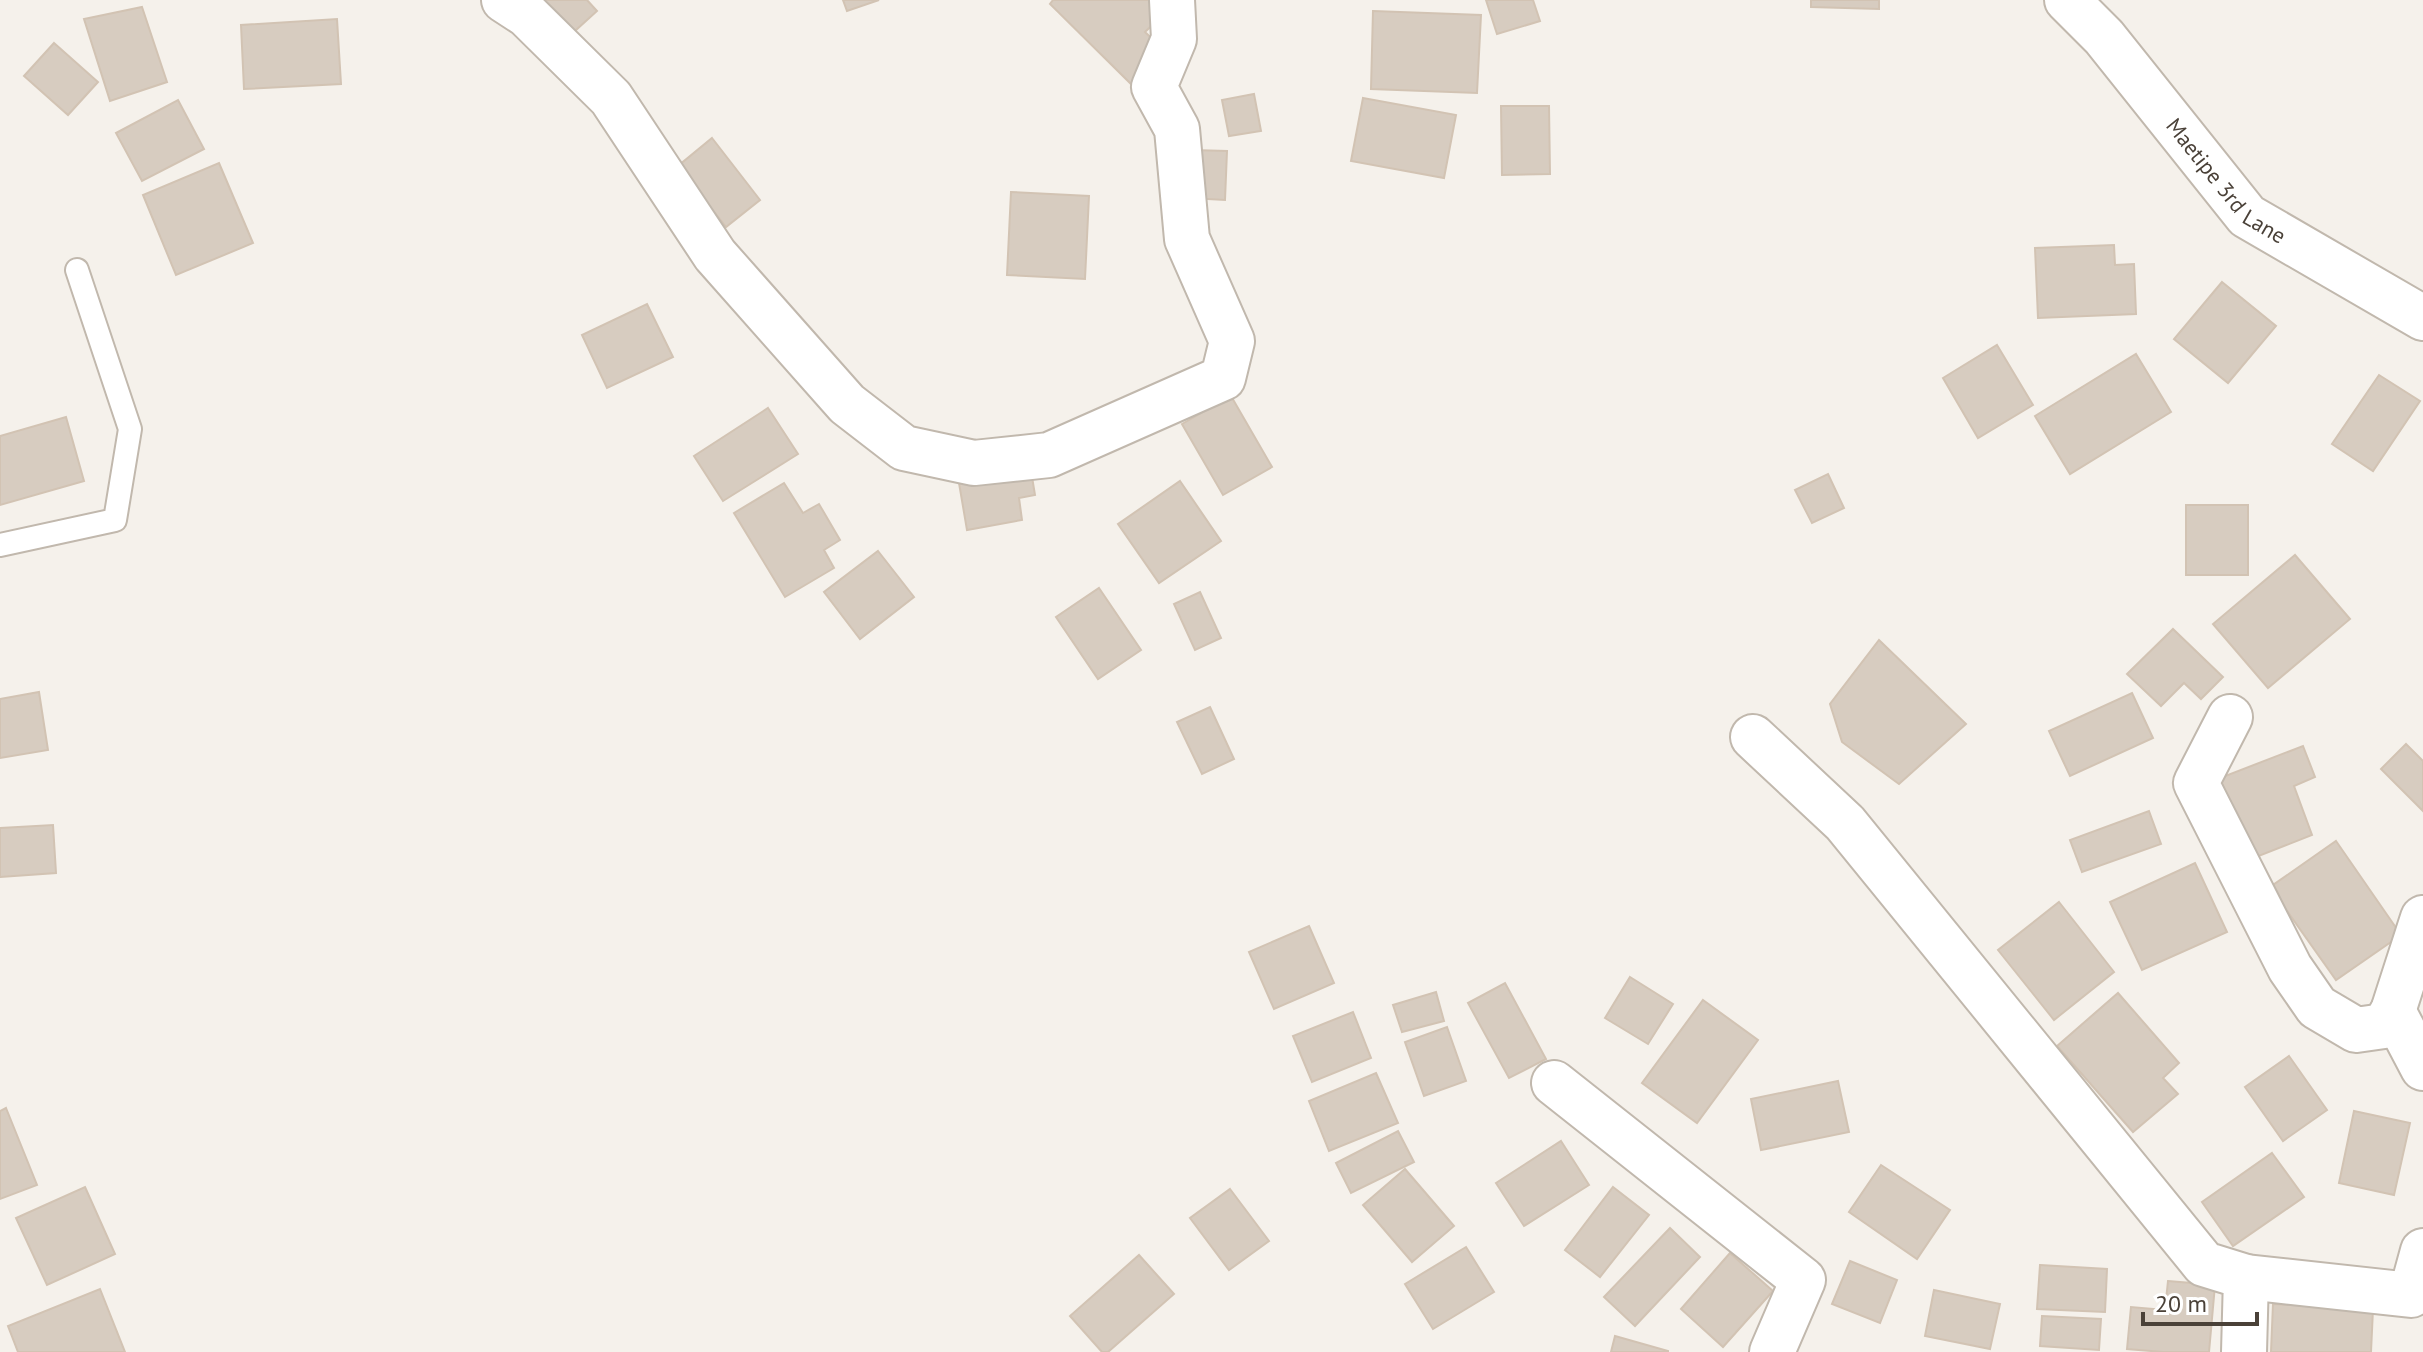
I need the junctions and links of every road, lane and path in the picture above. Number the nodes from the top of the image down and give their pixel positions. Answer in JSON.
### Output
{"nodes":[{"id":1,"x":504,"y":0,"type":"edge"},
{"id":2,"x":1172,"y":0,"type":"edge"},
{"id":3,"x":2067,"y":0,"type":"edge"},
{"id":4,"x":77,"y":270,"type":"dead end"},
{"id":5,"x":2423,"y":318,"type":"edge"},
{"id":6,"x":0,"y":545,"type":"edge"},
{"id":7,"x":2230,"y":717,"type":"dead end"},
{"id":8,"x":1753,"y":737,"type":"dead end"},
{"id":9,"x":2423,"y":918,"type":"edge"},
{"id":10,"x":2393,"y":1011,"type":"junction"},
{"id":11,"x":2423,"y":1068,"type":"edge"},
{"id":12,"x":1554,"y":1083,"type":"dead end"},
{"id":13,"x":2423,"y":1251,"type":"edge"},
{"id":14,"x":2246,"y":1277,"type":"junction"},
{"id":15,"x":1772,"y":1352,"type":"edge"},
{"id":16,"x":2244,"y":1352,"type":"edge"}],
"edges":[{"from":1,"to":2,"type":"street"},
{"from":3,"to":5,"type":"street","name":"Maetipe 3rd Lane"},
{"from":4,"to":6,"type":"lane"},
{"from":7,"to":10,"type":"street"},
{"from":8,"to":14,"type":"street"},
{"from":9,"to":10,"type":"street"},
{"from":10,"to":11,"type":"street"},
{"from":12,"to":15,"type":"street"},
{"from":13,"to":14,"type":"street"},
{"from":14,"to":16,"type":"street"}]}
